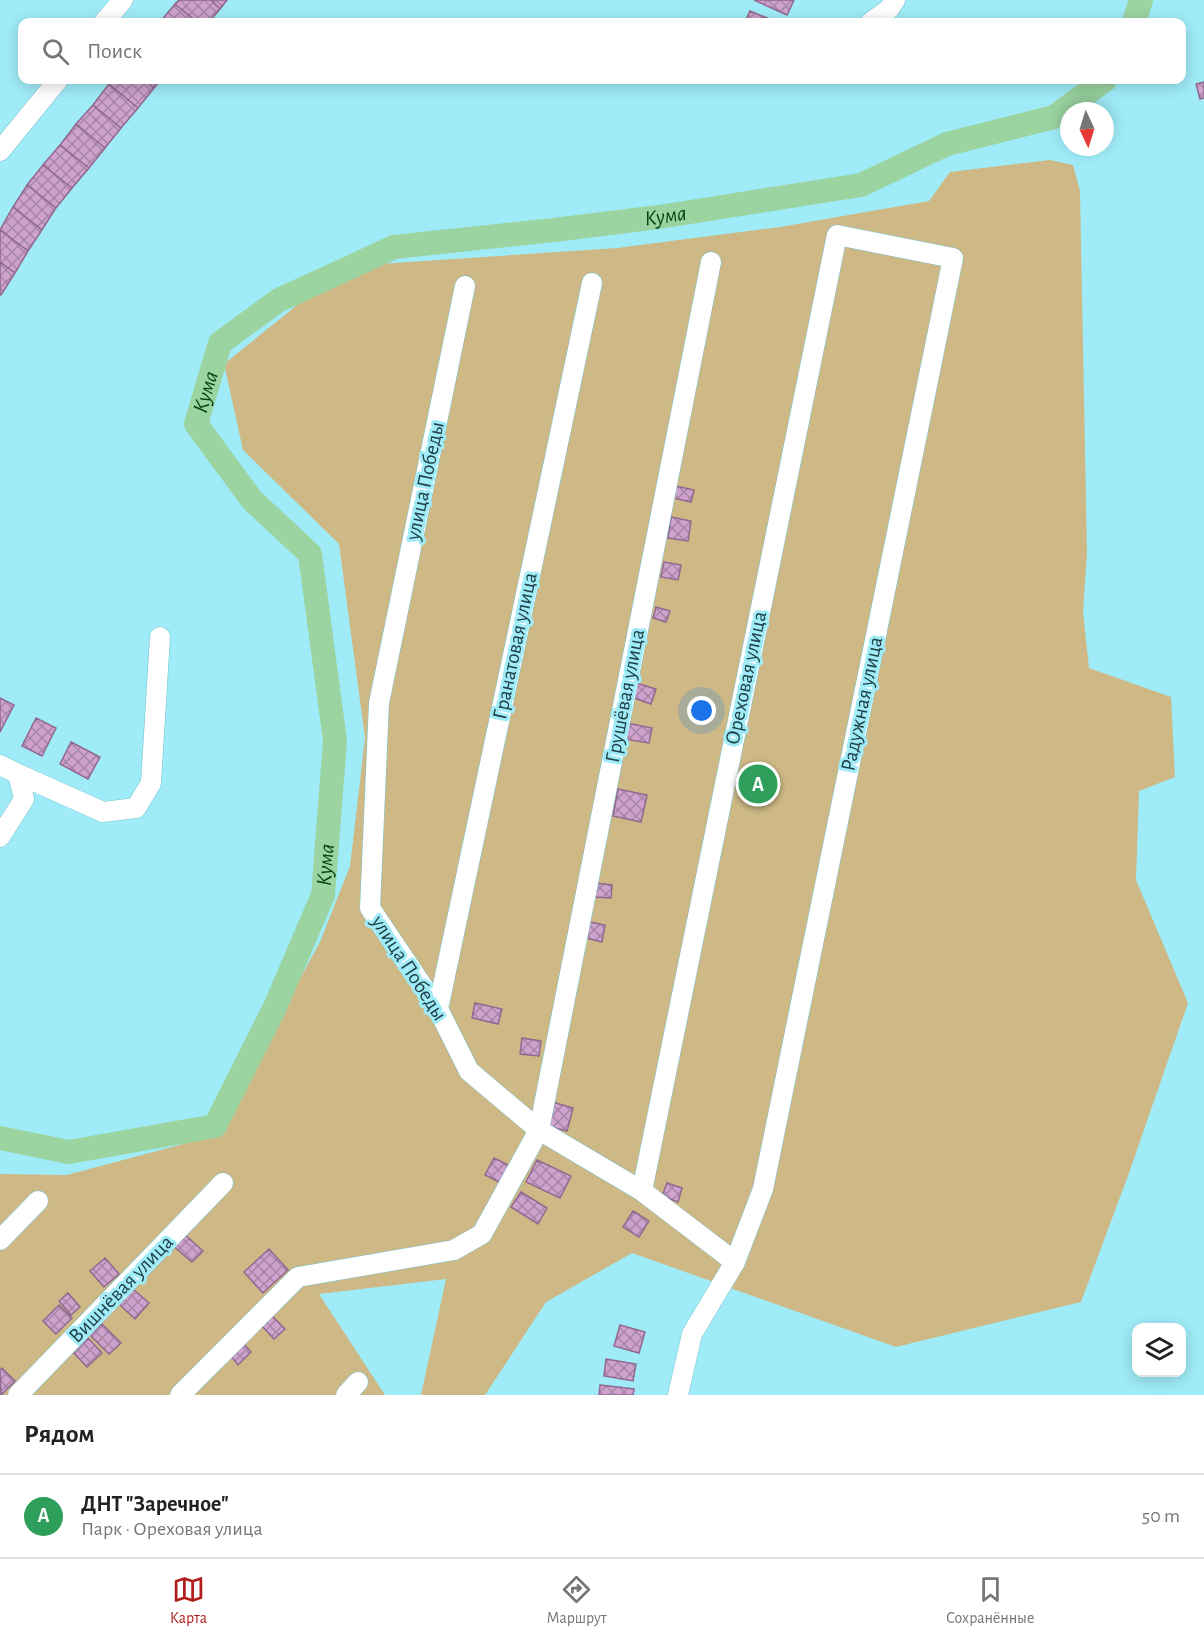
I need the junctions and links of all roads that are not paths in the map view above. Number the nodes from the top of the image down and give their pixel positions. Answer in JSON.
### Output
{"nodes":[{"id":1,"x":123,"y":0,"type":"edge"},
{"id":2,"x":895,"y":0,"type":"edge"},
{"id":3,"x":107,"y":18,"type":"edge"},
{"id":4,"x":877,"y":18,"type":"edge"},
{"id":5,"x":55,"y":84,"type":"edge"},
{"id":6,"x":0,"y":150,"type":"edge"},
{"id":7,"x":837,"y":235,"type":"joint"},
{"id":8,"x":711,"y":262,"type":"dead end"},
{"id":9,"x":592,"y":283,"type":"dead end"},
{"id":10,"x":465,"y":286,"type":"dead end"},
{"id":11,"x":160,"y":637,"type":"dead end"},
{"id":12,"x":0,"y":765,"type":"edge"},
{"id":13,"x":18,"y":774,"type":"junction"},
{"id":14,"x":0,"y":837,"type":"edge"},
{"id":15,"x":438,"y":1009,"type":"junction"},
{"id":16,"x":539,"y":1130,"type":"junction"},
{"id":17,"x":223,"y":1183,"type":"dead end"},
{"id":18,"x":642,"y":1191,"type":"junction"},
{"id":19,"x":38,"y":1201,"type":"dead end"},
{"id":20,"x":0,"y":1240,"type":"edge"},
{"id":21,"x":735,"y":1262,"type":"junction"},
{"id":22,"x":18,"y":1395,"type":"edge"},
{"id":23,"x":180,"y":1395,"type":"edge"},
{"id":24,"x":678,"y":1395,"type":"edge"}],
"edges":[{"from":1,"to":3,"type":"street"},
{"from":2,"to":4,"type":"street"},
{"from":5,"to":6,"type":"street"},
{"from":7,"to":18,"type":"street","name":"Ореховая улица"},
{"from":7,"to":21,"type":"street","name":"Радужная улица"},
{"from":8,"to":16,"type":"street","name":"Грушёвая улица"},
{"from":9,"to":15,"type":"street","name":"Гранатовая улица"},
{"from":10,"to":15,"type":"street","name":"улица Победы"},
{"from":11,"to":13,"type":"street"},
{"from":12,"to":13,"type":"street"},
{"from":13,"to":14,"type":"street"},
{"from":15,"to":16,"type":"street","name":"улица Победы"},
{"from":16,"to":18,"type":"street","name":"улица Победы"},
{"from":16,"to":23,"type":"street","name":"Грушёвая улица"},
{"from":17,"to":22,"type":"street","name":"Вишнёвая улица"},
{"from":18,"to":21,"type":"street","name":"улица Победы"},
{"from":19,"to":20,"type":"street"},
{"from":21,"to":24,"type":"street"}]}
